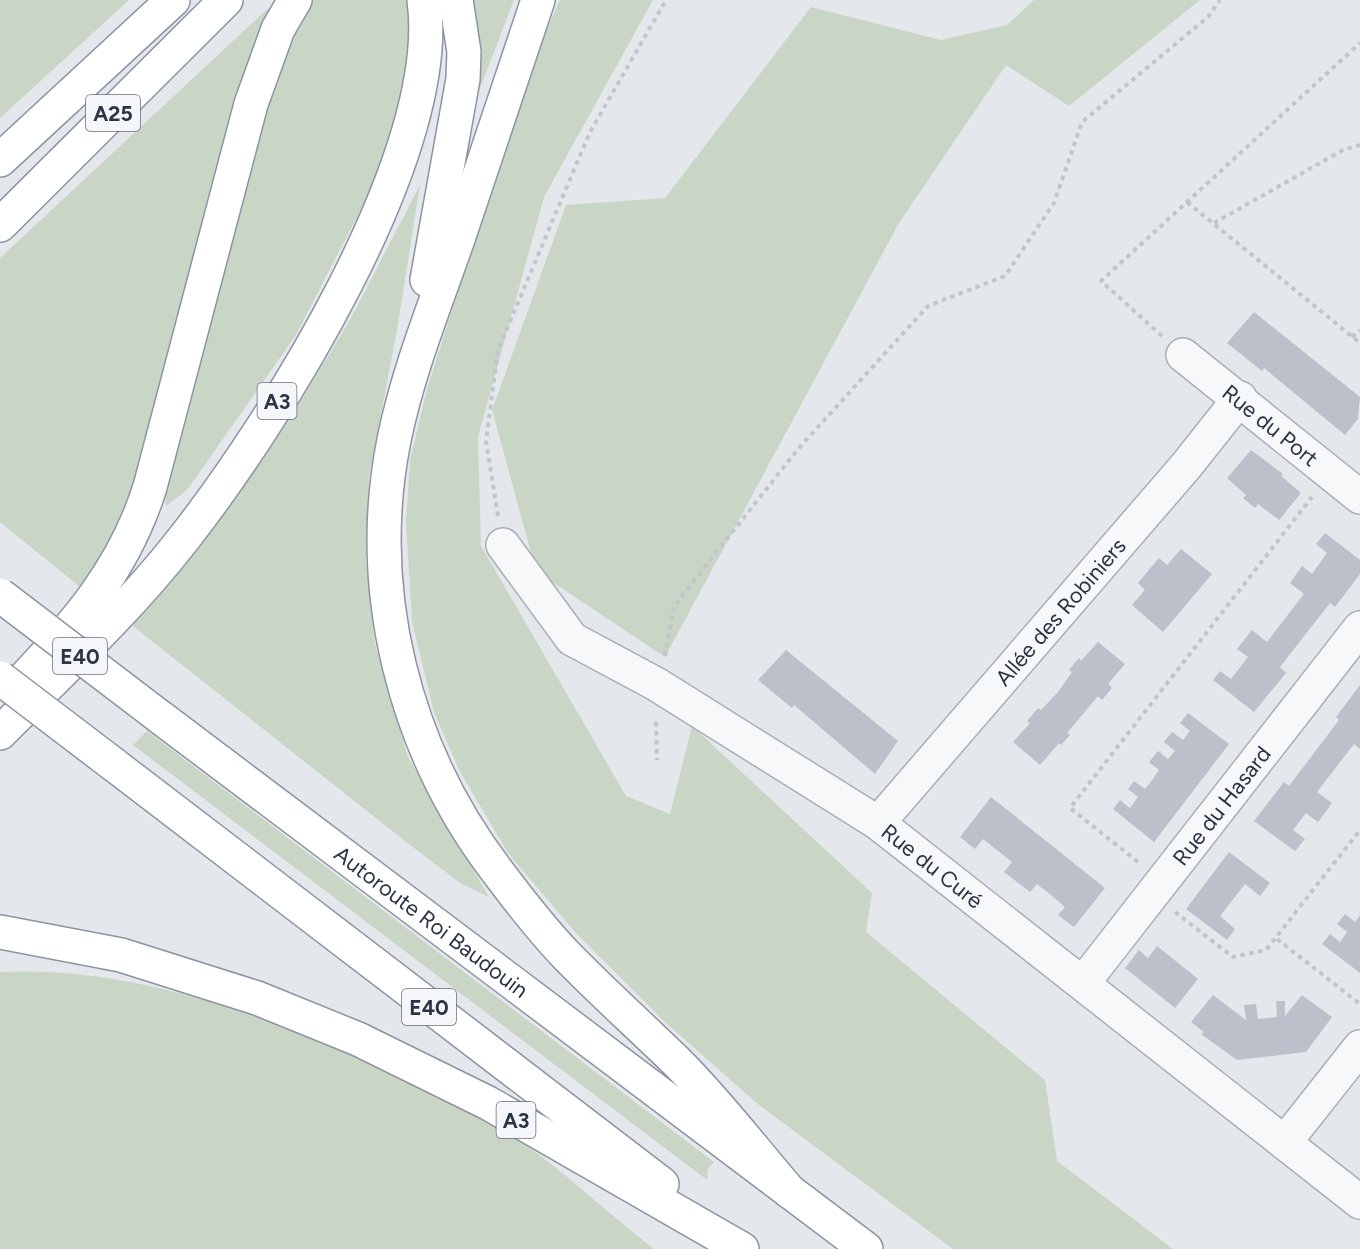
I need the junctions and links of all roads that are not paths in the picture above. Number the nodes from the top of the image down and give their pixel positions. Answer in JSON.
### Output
{"nodes":[{"id":1,"x":173,"y":0,"type":"edge"},
{"id":2,"x":226,"y":0,"type":"edge"},
{"id":3,"x":295,"y":0,"type":"edge"},
{"id":4,"x":424,"y":0,"type":"edge"},
{"id":5,"x":456,"y":0,"type":"edge"},
{"id":6,"x":538,"y":0,"type":"edge"},
{"id":7,"x":0,"y":160,"type":"edge"},
{"id":8,"x":0,"y":225,"type":"edge"},
{"id":9,"x":1182,"y":355,"type":"road end"},
{"id":10,"x":415,"y":362,"type":"junction"},
{"id":11,"x":1240,"y":398,"type":"junction"},
{"id":12,"x":1360,"y":497,"type":"edge"},
{"id":13,"x":503,"y":545,"type":"road end"},
{"id":14,"x":0,"y":594,"type":"edge"},
{"id":15,"x":1360,"y":628,"type":"edge"},
{"id":16,"x":0,"y":678,"type":"edge"},
{"id":17,"x":0,"y":703,"type":"edge"},
{"id":18,"x":0,"y":733,"type":"edge"},
{"id":19,"x":878,"y":823,"type":"junction"},
{"id":20,"x":0,"y":932,"type":"edge"},
{"id":21,"x":0,"y":954,"type":"edge"},
{"id":22,"x":174,"y":973,"type":"junction"},
{"id":23,"x":1083,"y":983,"type":"junction"},
{"id":24,"x":1360,"y":1047,"type":"edge"},
{"id":25,"x":1285,"y":1142,"type":"junction"},
{"id":26,"x":790,"y":1192,"type":"junction"},
{"id":27,"x":1360,"y":1202,"type":"edge"},
{"id":28,"x":744,"y":1249,"type":"edge"},
{"id":29,"x":866,"y":1249,"type":"edge"}],
"edges":[{"from":1,"to":7,"type":"highway","number":"A25"},
{"from":2,"to":8,"type":"highway","number":"A25"},
{"from":3,"to":17,"type":"highway"},
{"from":4,"to":18,"type":"highway","number":"A3"},
{"from":5,"to":10,"type":"highway"},
{"from":6,"to":10,"type":"highway"},
{"from":9,"to":11,"type":"street","name":"Rue du Port"},
{"from":10,"to":26,"type":"highway"},
{"from":11,"to":12,"type":"street","name":"Rue du Port"},
{"from":11,"to":19,"type":"street","name":"Allée des Robiniers"},
{"from":13,"to":19,"type":"street","name":"Rue du Curé"},
{"from":14,"to":26,"type":"highway","name":"Autoroute Roi Baudouin","number":"E40","bridge":true},
{"from":15,"to":23,"type":"street","name":"Rue du Hasard"},
{"from":16,"to":28,"type":"highway","number":"E40","bridge":true},
{"from":19,"to":23,"type":"street","name":"Rue du Curé"},
{"from":20,"to":22,"type":"highway","number":"A3"},
{"from":21,"to":22,"type":"highway","number":"A3"},
{"from":22,"to":28,"type":"highway","number":"A3"},
{"from":23,"to":25,"type":"street","name":"Rue du Curé"},
{"from":24,"to":25,"type":"street"},
{"from":25,"to":27,"type":"street","name":"Rue du Curé"},
{"from":26,"to":29,"type":"highway","name":"Autoroute Roi Baudouin","number":"E40"}]}
